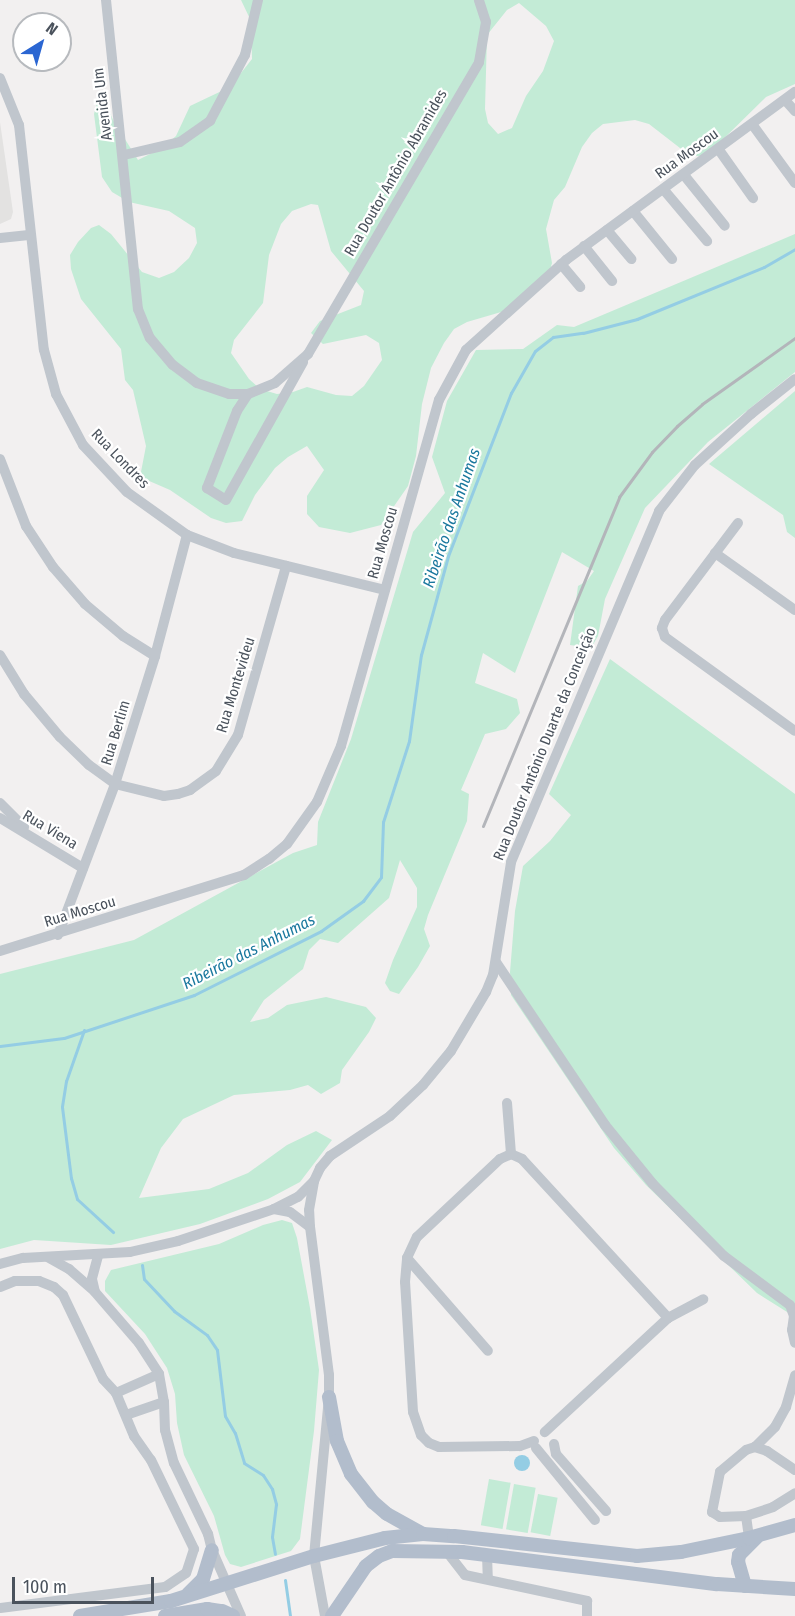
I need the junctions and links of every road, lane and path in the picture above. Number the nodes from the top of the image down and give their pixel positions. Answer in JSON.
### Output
{"nodes":[{"id":1,"x":106,"y":0,"type":"edge"},
{"id":2,"x":258,"y":0,"type":"edge"},
{"id":3,"x":479,"y":0,"type":"edge"},
{"id":4,"x":0,"y":78,"type":"edge"},
{"id":5,"x":795,"y":92,"type":"edge"},
{"id":6,"x":785,"y":100,"type":"junction"},
{"id":7,"x":795,"y":111,"type":"edge"},
{"id":8,"x":752,"y":124,"type":"junction"},
{"id":9,"x":718,"y":150,"type":"junction"},
{"id":10,"x":124,"y":155,"type":"junction"},
{"id":11,"x":684,"y":175,"type":"junction"},
{"id":12,"x":795,"y":183,"type":"edge"},
{"id":13,"x":664,"y":190,"type":"junction"},
{"id":14,"x":753,"y":198,"type":"dead end"},
{"id":15,"x":129,"y":205,"type":"joint"},
{"id":16,"x":633,"y":211,"type":"junction"},
{"id":17,"x":725,"y":226,"type":"dead end"},
{"id":18,"x":607,"y":230,"type":"junction"},
{"id":19,"x":29,"y":235,"type":"junction"},
{"id":20,"x":0,"y":238,"type":"edge"},
{"id":21,"x":707,"y":241,"type":"dead end"},
{"id":22,"x":584,"y":246,"type":"junction"},
{"id":23,"x":631,"y":259,"type":"dead end"},
{"id":24,"x":672,"y":259,"type":"dead end"},
{"id":25,"x":561,"y":264,"type":"junction"},
{"id":26,"x":612,"y":281,"type":"dead end"},
{"id":27,"x":580,"y":287,"type":"dead end"},
{"id":28,"x":308,"y":354,"type":"junction"},
{"id":29,"x":795,"y":379,"type":"edge"},
{"id":30,"x":248,"y":394,"type":"junction"},
{"id":31,"x":0,"y":459,"type":"edge"},
{"id":32,"x":738,"y":523,"type":"dead end"},
{"id":33,"x":187,"y":535,"type":"junction"},
{"id":34,"x":715,"y":553,"type":"junction"},
{"id":35,"x":286,"y":566,"type":"junction"},
{"id":36,"x":385,"y":590,"type":"junction"},
{"id":37,"x":795,"y":610,"type":"edge"},
{"id":38,"x":0,"y":655,"type":"edge"},
{"id":39,"x":155,"y":656,"type":"junction"},
{"id":40,"x":795,"y":731,"type":"edge"},
{"id":41,"x":115,"y":784,"type":"junction"},
{"id":42,"x":0,"y":804,"type":"edge"},
{"id":43,"x":0,"y":818,"type":"edge"},
{"id":44,"x":30,"y":834,"type":"junction"},
{"id":45,"x":83,"y":868,"type":"junction"},
{"id":46,"x":58,"y":934,"type":"junction"},
{"id":47,"x":0,"y":951,"type":"edge"},
{"id":48,"x":496,"y":962,"type":"junction"},
{"id":49,"x":507,"y":1103,"type":"dead end"},
{"id":50,"x":511,"y":1155,"type":"junction"},
{"id":51,"x":314,"y":1181,"type":"junction"},
{"id":52,"x":274,"y":1209,"type":"junction"},
{"id":53,"x":310,"y":1227,"type":"junction"},
{"id":54,"x":98,"y":1256,"type":"junction"},
{"id":55,"x":46,"y":1257,"type":"junction"},
{"id":56,"x":407,"y":1258,"type":"junction"},
{"id":57,"x":0,"y":1264,"type":"edge"},
{"id":58,"x":0,"y":1287,"type":"edge"},
{"id":59,"x":95,"y":1292,"type":"junction"},
{"id":60,"x":703,"y":1299,"type":"dead end"},
{"id":61,"x":668,"y":1318,"type":"junction"},
{"id":62,"x":795,"y":1343,"type":"edge"},
{"id":63,"x":488,"y":1351,"type":"dead end"},
{"id":64,"x":159,"y":1374,"type":"junction"},
{"id":65,"x":795,"y":1375,"type":"edge"},
{"id":66,"x":116,"y":1393,"type":"junction"},
{"id":67,"x":329,"y":1397,"type":"junction"},
{"id":68,"x":164,"y":1402,"type":"junction"},
{"id":69,"x":126,"y":1415,"type":"junction"},
{"id":70,"x":545,"y":1432,"type":"junction"},
{"id":71,"x":554,"y":1444,"type":"junction"},
{"id":72,"x":535,"y":1445,"type":"junction"},
{"id":73,"x":755,"y":1447,"type":"junction"},
{"id":74,"x":795,"y":1470,"type":"edge"},
{"id":75,"x":795,"y":1493,"type":"edge"},
{"id":76,"x":606,"y":1511,"type":"dead end"},
{"id":77,"x":746,"y":1516,"type":"junction"},
{"id":78,"x":595,"y":1520,"type":"dead end"},
{"id":79,"x":795,"y":1525,"type":"edge"},
{"id":80,"x":423,"y":1534,"type":"junction"},
{"id":81,"x":753,"y":1537,"type":"junction"},
{"id":82,"x":212,"y":1550,"type":"junction"},
{"id":83,"x":447,"y":1552,"type":"junction"},
{"id":84,"x":487,"y":1555,"type":"junction"},
{"id":85,"x":314,"y":1556,"type":"junction"},
{"id":86,"x":488,"y":1579,"type":"junction"},
{"id":87,"x":228,"y":1584,"type":"junction"},
{"id":88,"x":745,"y":1587,"type":"junction"},
{"id":89,"x":795,"y":1589,"type":"edge"},
{"id":90,"x":185,"y":1597,"type":"junction"},
{"id":91,"x":0,"y":1608,"type":"edge"},
{"id":92,"x":80,"y":1616,"type":"edge"},
{"id":93,"x":165,"y":1616,"type":"edge"},
{"id":94,"x":233,"y":1616,"type":"edge"},
{"id":95,"x":241,"y":1616,"type":"edge"},
{"id":96,"x":325,"y":1616,"type":"edge"},
{"id":97,"x":332,"y":1616,"type":"edge"},
{"id":98,"x":587,"y":1616,"type":"edge"}],
"edges":[{"from":1,"to":10,"type":"street","name":"Avenida Um"},
{"from":2,"to":10,"type":"street"},
{"from":3,"to":28,"type":"street","name":"Rua Doutor Antônio Abramides"},
{"from":4,"to":19,"type":"street","name":"Rua Londres"},
{"from":5,"to":6,"type":"street","name":"Rua Moscou"},
{"from":6,"to":7,"type":"street"},
{"from":6,"to":8,"type":"street","name":"Rua Moscou"},
{"from":8,"to":9,"type":"street","name":"Rua Moscou"},
{"from":8,"to":12,"type":"street"},
{"from":9,"to":11,"type":"street","name":"Rua Moscou"},
{"from":9,"to":14,"type":"street"},
{"from":10,"to":15,"type":"street","name":"Avenida Um"},
{"from":11,"to":13,"type":"street","name":"Rua Moscou"},
{"from":11,"to":17,"type":"street"},
{"from":13,"to":16,"type":"street","name":"Rua Moscou"},
{"from":13,"to":21,"type":"street"},
{"from":15,"to":30,"type":"street","name":"Rua Doutor Antônio Abramides"},
{"from":16,"to":18,"type":"street","name":"Rua Moscou"},
{"from":16,"to":24,"type":"street"},
{"from":18,"to":22,"type":"street","name":"Rua Moscou"},
{"from":18,"to":23,"type":"street"},
{"from":19,"to":20,"type":"street"},
{"from":19,"to":33,"type":"street","name":"Rua Londres"},
{"from":22,"to":25,"type":"street","name":"Rua Moscou"},
{"from":22,"to":26,"type":"street"},
{"from":25,"to":27,"type":"street"},
{"from":25,"to":36,"type":"street","name":"Rua Moscou"},
{"from":28,"to":30,"type":"street","name":"Rua Doutor Antônio Abramides"},
{"from":28,"to":30,"type":"street","name":"Rua Doutor Antônio Abramides"},
{"from":29,"to":48,"type":"street","name":"Rua Doutor Antônio Duarte da Conceição"},
{"from":31,"to":39,"type":"street"},
{"from":32,"to":34,"type":"street"},
{"from":33,"to":35,"type":"street","name":"Rua Londres"},
{"from":33,"to":39,"type":"street","name":"Rua Berlim"},
{"from":34,"to":37,"type":"street"},
{"from":34,"to":40,"type":"street"},
{"from":35,"to":36,"type":"street","name":"Rua Londres"},
{"from":35,"to":41,"type":"street","name":"Rua Montevideu"},
{"from":36,"to":46,"type":"street","name":"Rua Moscou"},
{"from":38,"to":41,"type":"street"},
{"from":39,"to":41,"type":"street","name":"Rua Berlim"},
{"from":41,"to":45,"type":"street","name":"Rua Berlim"},
{"from":42,"to":44,"type":"street"},
{"from":43,"to":44,"type":"street","name":"Rua Viena"},
{"from":44,"to":45,"type":"street","name":"Rua Viena"},
{"from":45,"to":46,"type":"street","name":"Rua Berlim"},
{"from":46,"to":47,"type":"street","name":"Rua Moscou"},
{"from":48,"to":51,"type":"street","name":"Rua Doutor Antônio Duarte da Conceição"},
{"from":48,"to":62,"type":"street"},
{"from":49,"to":50,"type":"street"},
{"from":50,"to":56,"type":"street"},
{"from":50,"to":61,"type":"street"},
{"from":51,"to":52,"type":"street"},
{"from":51,"to":53,"type":"street","name":"Rua Doutor Antônio Duarte da Conceição"},
{"from":52,"to":53,"type":"street"},
{"from":52,"to":54,"type":"street"},
{"from":53,"to":67,"type":"street","name":"Rua Doutor Antônio Duarte da Conceição"},
{"from":54,"to":55,"type":"street"},
{"from":54,"to":59,"type":"street"},
{"from":55,"to":57,"type":"street"},
{"from":55,"to":59,"type":"street"},
{"from":56,"to":63,"type":"street"},
{"from":56,"to":72,"type":"street"},
{"from":58,"to":66,"type":"street"},
{"from":59,"to":64,"type":"street"},
{"from":60,"to":61,"type":"street"},
{"from":61,"to":70,"type":"street"},
{"from":64,"to":66,"type":"street"},
{"from":64,"to":68,"type":"street"},
{"from":65,"to":73,"type":"street"},
{"from":66,"to":69,"type":"street"},
{"from":67,"to":80,"type":"main road"},
{"from":67,"to":85,"type":"street","name":"Rua Doutor Antônio Duarte da Conceição"},
{"from":68,"to":69,"type":"street"},
{"from":68,"to":82,"type":"street"},
{"from":69,"to":91,"type":"street"},
{"from":70,"to":71,"type":"street"},
{"from":70,"to":72,"type":"street"},
{"from":71,"to":72,"type":"street"},
{"from":71,"to":76,"type":"street"},
{"from":72,"to":78,"type":"street"},
{"from":73,"to":74,"type":"street"},
{"from":73,"to":77,"type":"street"},
{"from":75,"to":77,"type":"street"},
{"from":77,"to":81,"type":"street"},
{"from":79,"to":81,"type":"main road"},
{"from":80,"to":81,"type":"main road"},
{"from":80,"to":85,"type":"main road"},
{"from":81,"to":88,"type":"main road"},
{"from":82,"to":87,"type":"street"},
{"from":82,"to":90,"type":"main road"},
{"from":83,"to":84,"type":"main road"},
{"from":83,"to":86,"type":"street"},
{"from":83,"to":97,"type":"main road"},
{"from":84,"to":86,"type":"street"},
{"from":84,"to":88,"type":"main road"},
{"from":85,"to":87,"type":"main road"},
{"from":85,"to":96,"type":"street","name":"Rua Doutor Antônio Duarte da Conceição"},
{"from":86,"to":98,"type":"street"},
{"from":87,"to":90,"type":"main road"},
{"from":87,"to":95,"type":"street"},
{"from":88,"to":89,"type":"main road"},
{"from":90,"to":92,"type":"main road"},
{"from":93,"to":94,"type":"main road"}]}
